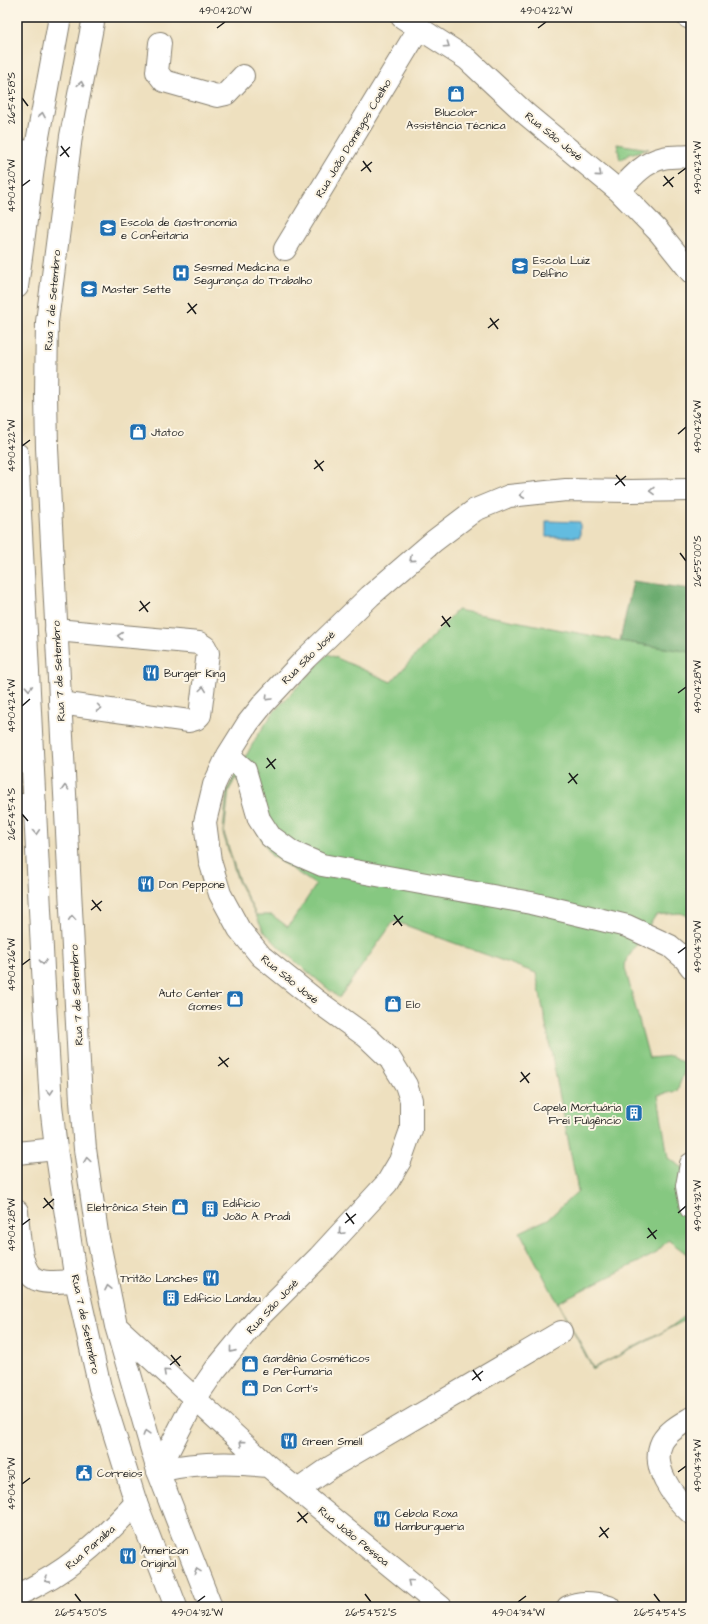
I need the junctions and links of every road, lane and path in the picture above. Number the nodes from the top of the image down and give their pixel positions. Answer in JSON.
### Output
{"nodes":[{"id":1,"x":60,"y":17,"type":"edge"},
{"id":2,"x":94,"y":17,"type":"edge"},
{"id":3,"x":688,"y":17,"type":"edge"},
{"id":4,"x":691,"y":18,"type":"edge"},
{"id":5,"x":411,"y":22,"type":"edge"},
{"id":6,"x":160,"y":43,"type":"dead end"},
{"id":7,"x":243,"y":76,"type":"dead end"},
{"id":8,"x":26,"y":151,"type":"edge"},
{"id":9,"x":691,"y":156,"type":"edge"},
{"id":10,"x":619,"y":191,"type":"junction"},
{"id":11,"x":285,"y":249,"type":"dead end"},
{"id":12,"x":691,"y":272,"type":"edge"},
{"id":13,"x":17,"y":287,"type":"edge"},
{"id":14,"x":17,"y":454,"type":"edge"},
{"id":15,"x":691,"y":490,"type":"edge"},
{"id":16,"x":56,"y":630,"type":"junction"},
{"id":17,"x":60,"y":703,"type":"junction"},
{"id":18,"x":228,"y":755,"type":"junction"},
{"id":19,"x":26,"y":805,"type":"edge"},
{"id":20,"x":691,"y":967,"type":"edge"},
{"id":21,"x":56,"y":1149,"type":"junction"},
{"id":22,"x":17,"y":1153,"type":"edge"},
{"id":23,"x":691,"y":1164,"type":"edge"},
{"id":24,"x":691,"y":1208,"type":"edge"},
{"id":25,"x":17,"y":1211,"type":"edge"},
{"id":26,"x":76,"y":1281,"type":"junction"},
{"id":27,"x":116,"y":1326,"type":"junction"},
{"id":28,"x":561,"y":1332,"type":"dead end"},
{"id":29,"x":195,"y":1399,"type":"junction"},
{"id":30,"x":691,"y":1418,"type":"edge"},
{"id":31,"x":268,"y":1466,"type":"junction"},
{"id":32,"x":158,"y":1471,"type":"junction"},
{"id":33,"x":298,"y":1490,"type":"junction"},
{"id":34,"x":136,"y":1503,"type":"junction"},
{"id":35,"x":691,"y":1513,"type":"edge"},
{"id":36,"x":17,"y":1594,"type":"edge"},
{"id":37,"x":176,"y":1607,"type":"edge"},
{"id":38,"x":211,"y":1607,"type":"edge"},
{"id":39,"x":441,"y":1607,"type":"edge"},
{"id":40,"x":568,"y":1607,"type":"edge"},
{"id":41,"x":609,"y":1607,"type":"edge"}],
"edges":[{"from":8,"to":1,"type":"main road","one_way":true},
{"from":16,"to":2,"type":"main road","name":"Rua 7 de Setembro","one_way":true},
{"from":3,"to":4,"type":"main road"},
{"from":5,"to":10,"type":"main road","name":"Rua São José","one_way":true},
{"from":5,"to":11,"type":"main road","name":"Rua João Domingos Coelho"},
{"from":6,"to":7,"type":"main road"},
{"from":8,"to":13,"type":"main road"},
{"from":9,"to":10,"type":"main road"},
{"from":10,"to":12,"type":"main road","name":"Rua São José"},
{"from":14,"to":19,"type":"main road","name":"Rua 7 de Setembro","one_way":true},
{"from":15,"to":18,"type":"main road","name":"Rua São José","one_way":true},
{"from":16,"to":17,"type":"main road","name":"Rua 7 de Setembro"},
{"from":17,"to":16,"type":"main road","one_way":true},
{"from":27,"to":17,"type":"main road","name":"Rua 7 de Setembro","one_way":true},
{"from":18,"to":20,"type":"main road"},
{"from":18,"to":29,"type":"main road","name":"Rua São José","one_way":true},
{"from":19,"to":21,"type":"main road","name":"Rua 7 de Setembro","one_way":true},
{"from":21,"to":22,"type":"main road"},
{"from":21,"to":26,"type":"main road","name":"Rua 7 de Setembro"},
{"from":23,"to":24,"type":"main road"},
{"from":25,"to":26,"type":"main road"},
{"from":26,"to":34,"type":"main road","name":"Rua 7 de Setembro"},
{"from":29,"to":27,"type":"main road","one_way":true},
{"from":32,"to":27,"type":"main road","name":"Rua 7 de Setembro","one_way":true},
{"from":28,"to":33,"type":"main road"},
{"from":31,"to":29,"type":"main road","name":"Rua João Pessoa","one_way":true},
{"from":29,"to":32,"type":"main road","name":"Rua São José"},
{"from":30,"to":35,"type":"main road"},
{"from":31,"to":32,"type":"main road"},
{"from":31,"to":33,"type":"main road","name":"Rua João Pessoa"},
{"from":32,"to":34,"type":"main road","name":"Rua Paraíba"},
{"from":38,"to":32,"type":"main road","name":"Rua 7 de Setembro","one_way":true},
{"from":39,"to":33,"type":"main road","name":"Rua João Pessoa","one_way":true},
{"from":34,"to":36,"type":"main road","name":"Rua Paraíba","one_way":true},
{"from":34,"to":37,"type":"main road","name":"Rua 7 de Setembro"},
{"from":40,"to":41,"type":"main road"}]}
